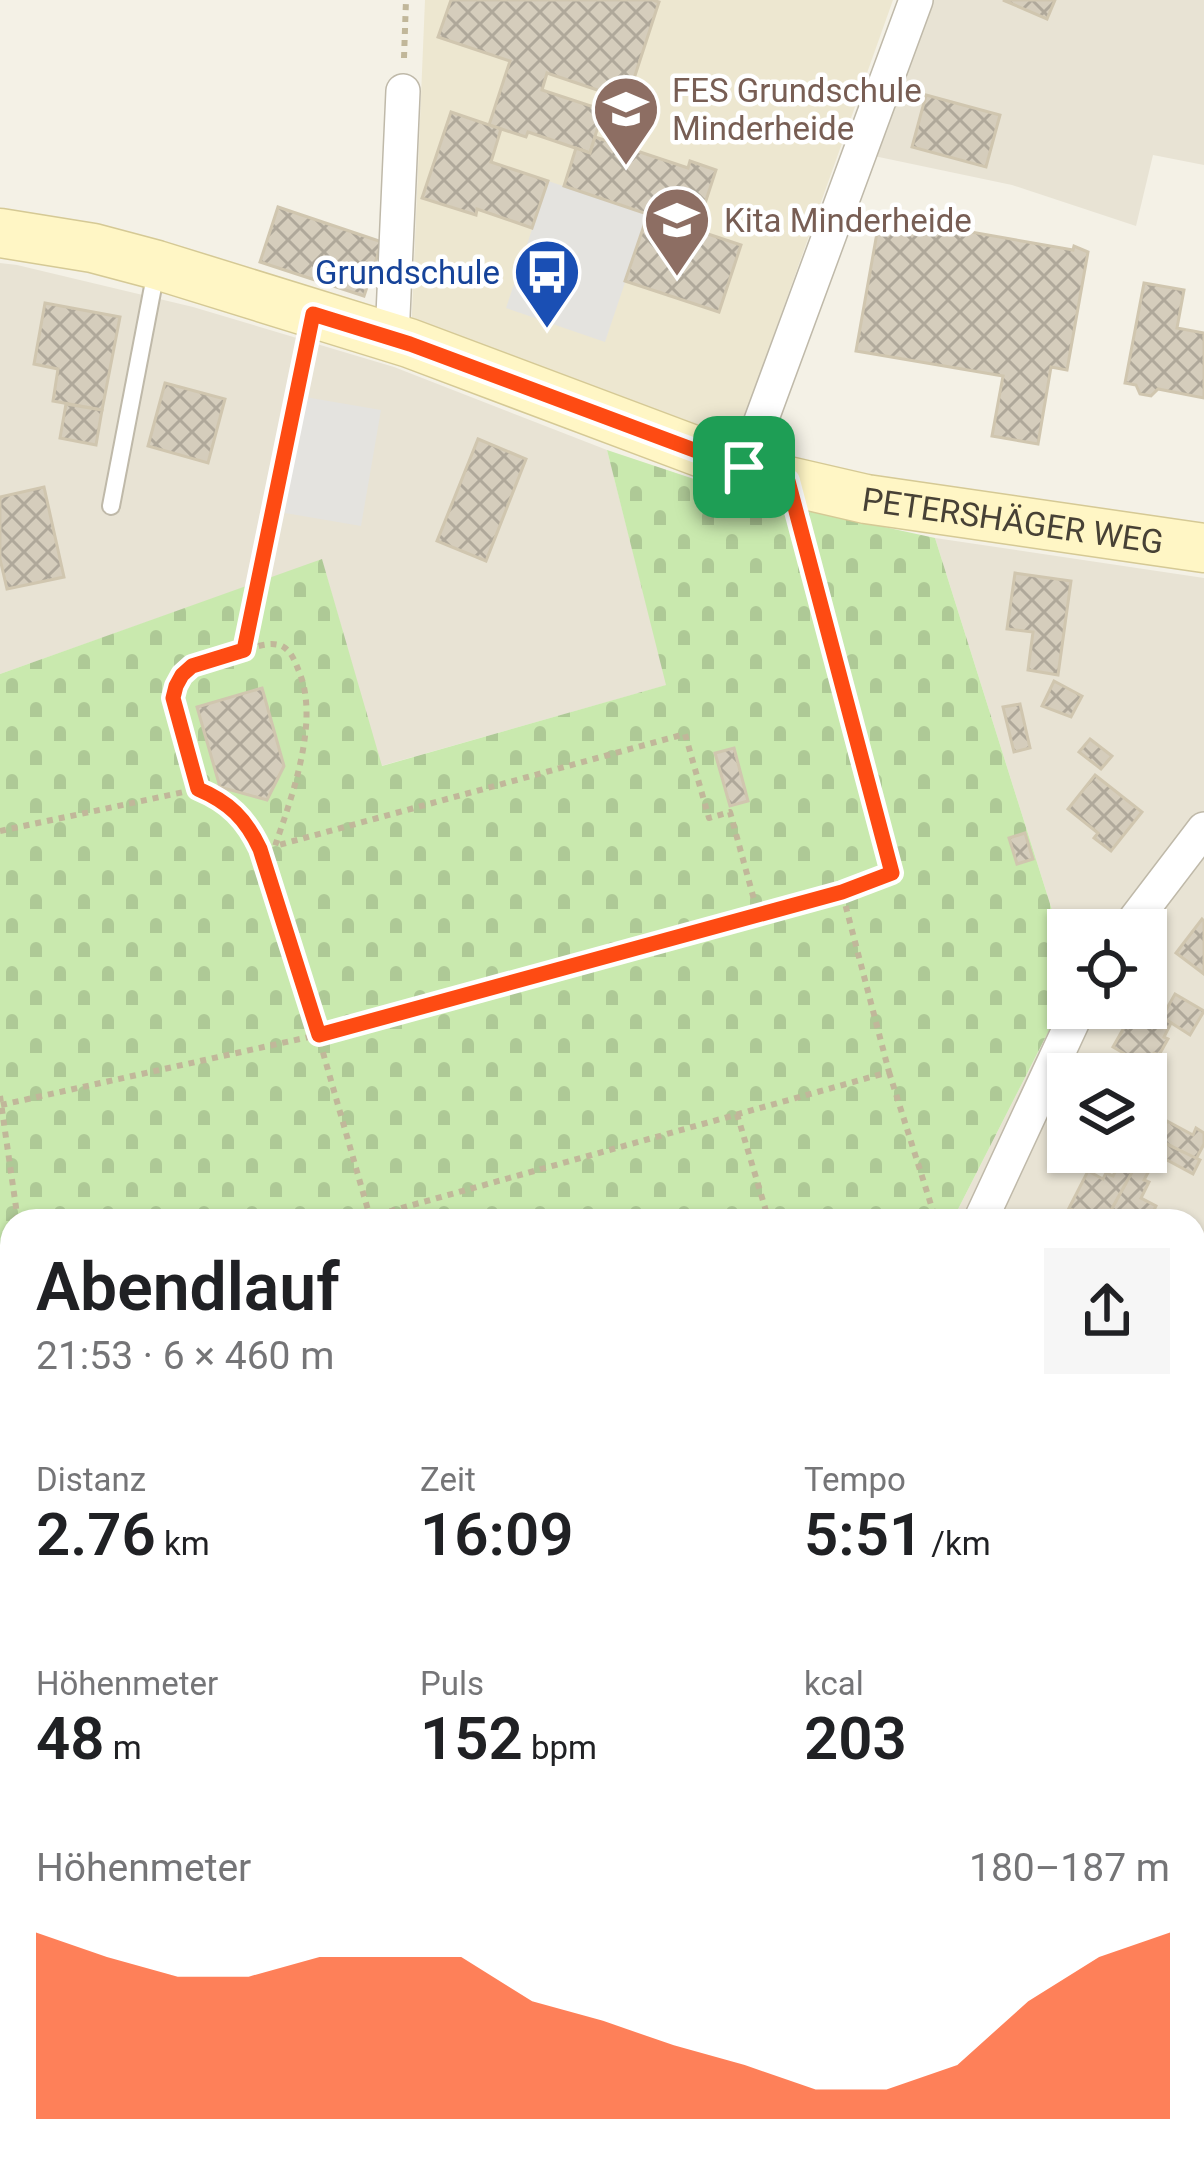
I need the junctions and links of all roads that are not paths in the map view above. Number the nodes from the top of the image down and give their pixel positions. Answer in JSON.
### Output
{"nodes":[{"id":1,"x":916,"y":0,"type":"edge"},
{"id":2,"x":403,"y":92,"type":"road end"},
{"id":3,"x":0,"y":232,"type":"edge"},
{"id":4,"x":157,"y":265,"type":"junction"},
{"id":5,"x":313,"y":314,"type":"junction"},
{"id":6,"x":392,"y":338,"type":"junction"},
{"id":7,"x":766,"y":474,"type":"junction"},
{"id":8,"x":111,"y":506,"type":"dead end"},
{"id":9,"x":1204,"y":548,"type":"edge"},
{"id":10,"x":256,"y":596,"type":"road end"},
{"id":11,"x":1204,"y":829,"type":"edge"},
{"id":12,"x":1143,"y":909,"type":"edge"},
{"id":13,"x":1069,"y":1029,"type":"edge"},
{"id":14,"x":990,"y":1209,"type":"edge"}],
"edges":[{"from":1,"to":7,"type":"street"},
{"from":2,"to":6,"type":"street"},
{"from":3,"to":4,"type":"street","name":"PETERSHÄGER WEG"},
{"from":4,"to":5,"type":"street","name":"PETERSHÄGER WEG"},
{"from":4,"to":8,"type":"lane"},
{"from":5,"to":6,"type":"street","name":"PETERSHÄGER WEG"},
{"from":5,"to":10,"type":"lane"},
{"from":6,"to":7,"type":"street","name":"PETERSHÄGER WEG"},
{"from":7,"to":9,"type":"street","name":"PETERSHÄGER WEG"},
{"from":11,"to":12,"type":"street"},
{"from":13,"to":14,"type":"street"}]}
